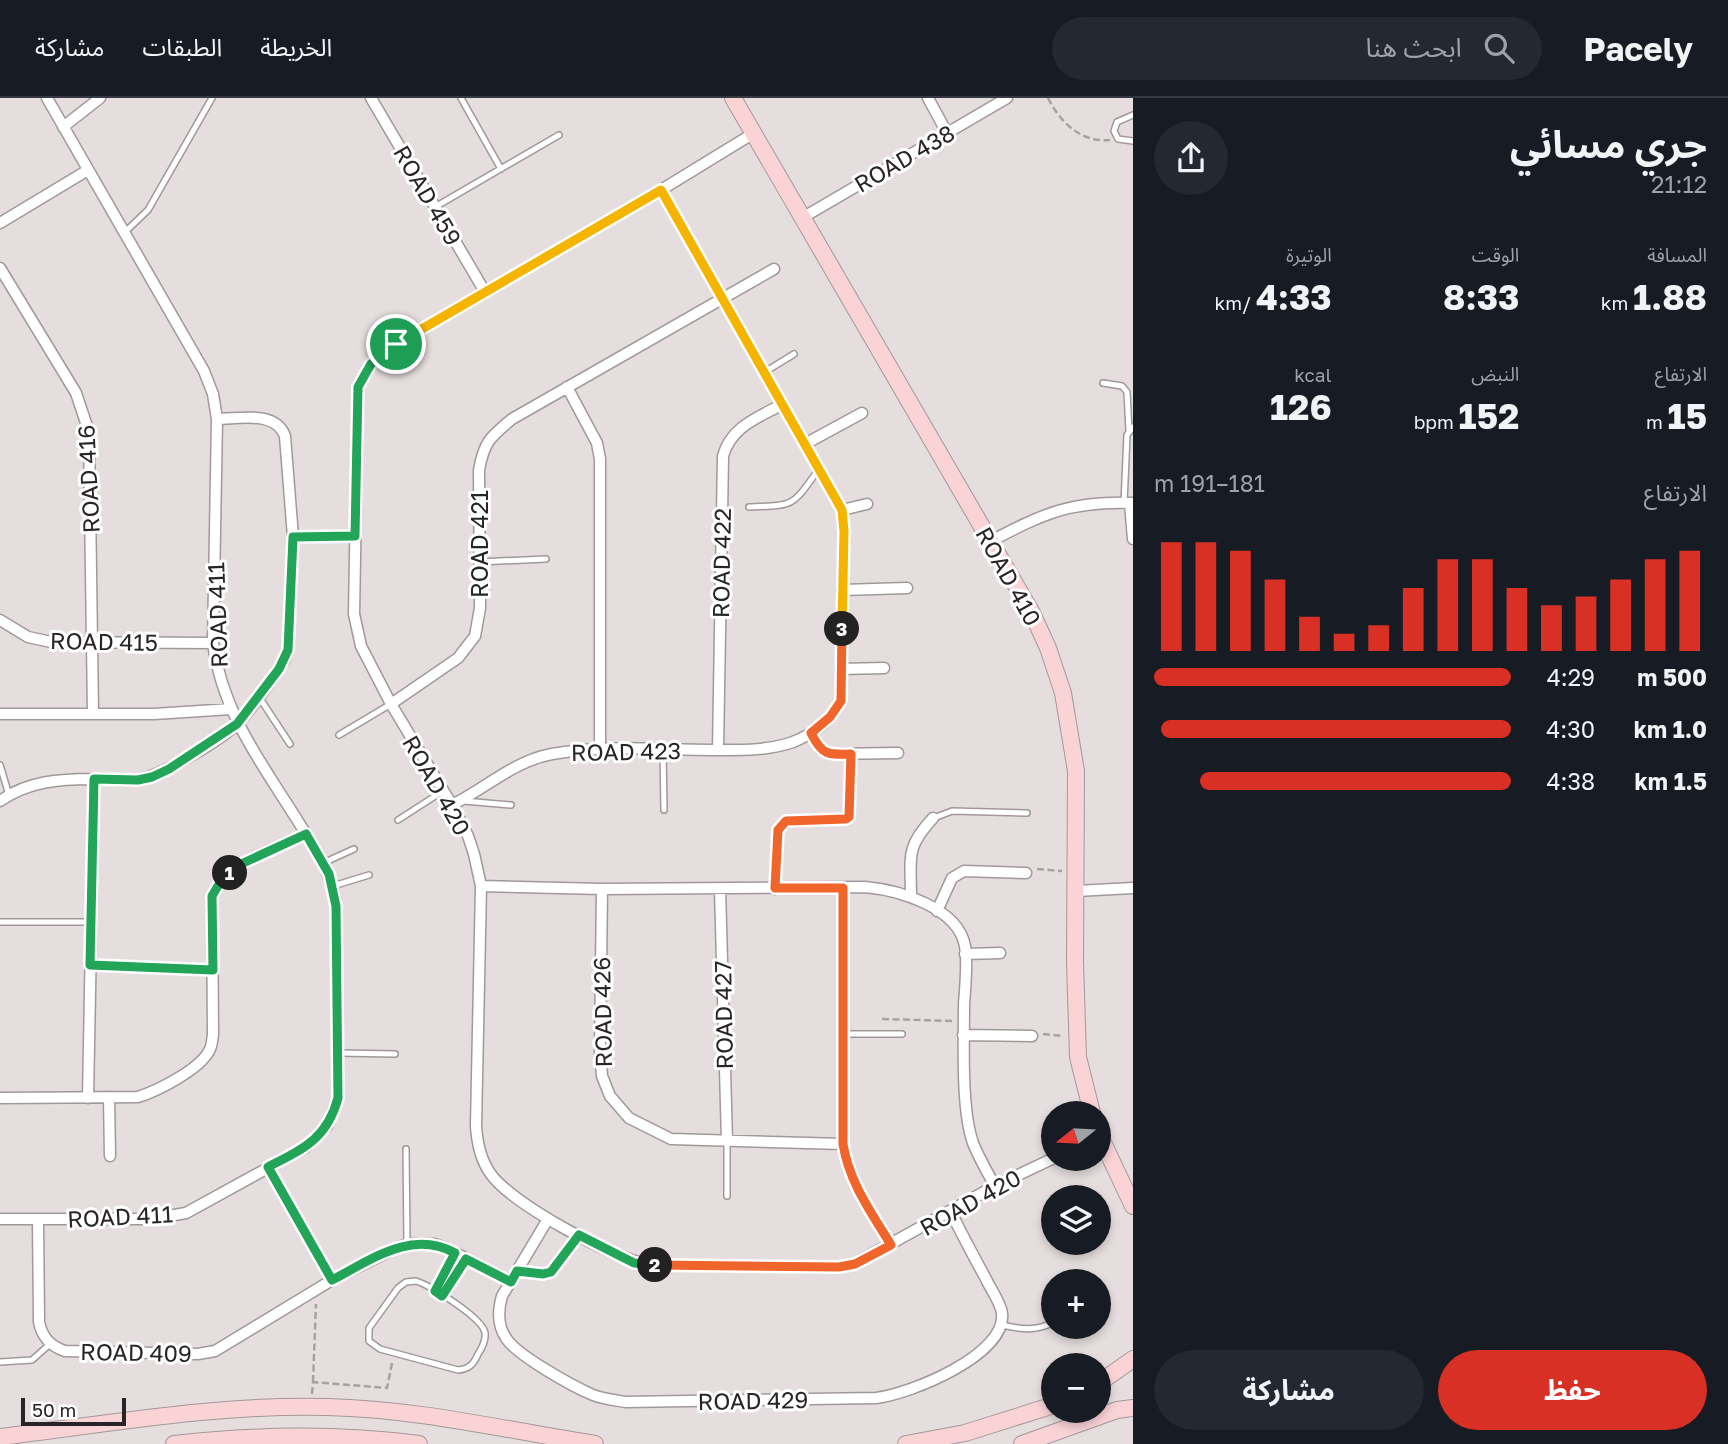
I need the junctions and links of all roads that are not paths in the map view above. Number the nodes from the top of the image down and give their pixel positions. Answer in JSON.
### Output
{"nodes":[{"id":1,"x":47,"y":98,"type":"edge"},
{"id":2,"x":100,"y":98,"type":"edge"},
{"id":3,"x":212,"y":98,"type":"edge"},
{"id":4,"x":371,"y":98,"type":"edge"},
{"id":5,"x":461,"y":98,"type":"edge"},
{"id":6,"x":733,"y":98,"type":"edge"},
{"id":7,"x":928,"y":98,"type":"edge"},
{"id":8,"x":1007,"y":98,"type":"edge"},
{"id":9,"x":1133,"y":115,"type":"edge"},
{"id":10,"x":63,"y":127,"type":"junction"},
{"id":11,"x":754,"y":133,"type":"junction"},
{"id":12,"x":947,"y":133,"type":"junction"},
{"id":13,"x":559,"y":135,"type":"dead end"},
{"id":14,"x":1133,"y":141,"type":"edge"},
{"id":15,"x":501,"y":169,"type":"junction"},
{"id":16,"x":88,"y":170,"type":"junction"},
{"id":17,"x":661,"y":190,"type":"junction"},
{"id":18,"x":435,"y":207,"type":"junction"},
{"id":19,"x":802,"y":218,"type":"junction"},
{"id":20,"x":0,"y":223,"type":"edge"},
{"id":21,"x":124,"y":233,"type":"junction"},
{"id":22,"x":0,"y":268,"type":"edge"},
{"id":23,"x":774,"y":269,"type":"dead end"},
{"id":24,"x":485,"y":292,"type":"junction"},
{"id":25,"x":722,"y":300,"type":"junction"},
{"id":26,"x":794,"y":354,"type":"dead end"},
{"id":27,"x":763,"y":373,"type":"junction"},
{"id":28,"x":1103,"y":383,"type":"dead end"},
{"id":29,"x":567,"y":387,"type":"junction"},
{"id":30,"x":781,"y":404,"type":"junction"},
{"id":31,"x":862,"y":413,"type":"dead end"},
{"id":32,"x":217,"y":419,"type":"junction"},
{"id":33,"x":1131,"y":429,"type":"edge"},
{"id":34,"x":805,"y":444,"type":"junction"},
{"id":35,"x":819,"y":469,"type":"junction"},
{"id":36,"x":1129,"y":503,"type":"edge"},
{"id":37,"x":867,"y":504,"type":"dead end"},
{"id":38,"x":749,"y":507,"type":"dead end"},
{"id":39,"x":842,"y":510,"type":"junction"},
{"id":40,"x":355,"y":536,"type":"junction"},
{"id":41,"x":293,"y":537,"type":"junction"},
{"id":42,"x":1133,"y":539,"type":"edge"},
{"id":43,"x":991,"y":541,"type":"junction"},
{"id":44,"x":546,"y":559,"type":"dead end"},
{"id":45,"x":479,"y":562,"type":"junction"},
{"id":46,"x":907,"y":588,"type":"dead end"},
{"id":47,"x":842,"y":590,"type":"junction"},
{"id":48,"x":0,"y":620,"type":"edge"},
{"id":49,"x":92,"y":642,"type":"junction"},
{"id":50,"x":213,"y":643,"type":"junction"},
{"id":51,"x":884,"y":668,"type":"dead end"},
{"id":52,"x":841,"y":669,"type":"junction"},
{"id":53,"x":259,"y":697,"type":"junction"},
{"id":54,"x":391,"y":704,"type":"junction"},
{"id":55,"x":231,"y":709,"type":"junction"},
{"id":56,"x":93,"y":713,"type":"junction"},
{"id":57,"x":0,"y":714,"type":"edge"},
{"id":58,"x":237,"y":724,"type":"junction"},
{"id":59,"x":811,"y":733,"type":"junction"},
{"id":60,"x":339,"y":735,"type":"dead end"},
{"id":61,"x":290,"y":744,"type":"dead end"},
{"id":62,"x":600,"y":750,"type":"junction"},
{"id":63,"x":663,"y":750,"type":"junction"},
{"id":64,"x":718,"y":750,"type":"junction"},
{"id":65,"x":898,"y":753,"type":"dead end"},
{"id":66,"x":851,"y":754,"type":"junction"},
{"id":67,"x":0,"y":765,"type":"edge"},
{"id":68,"x":94,"y":779,"type":"junction"},
{"id":69,"x":443,"y":791,"type":"junction"},
{"id":70,"x":4,"y":798,"type":"edge"},
{"id":71,"x":457,"y":803,"type":"junction"},
{"id":72,"x":511,"y":805,"type":"dead end"},
{"id":73,"x":664,"y":810,"type":"dead end"},
{"id":74,"x":1027,"y":813,"type":"dead end"},
{"id":75,"x":933,"y":818,"type":"joint"},
{"id":76,"x":398,"y":820,"type":"dead end"},
{"id":77,"x":306,"y":834,"type":"junction"},
{"id":78,"x":354,"y":849,"type":"dead end"},
{"id":79,"x":323,"y":863,"type":"junction"},
{"id":80,"x":1026,"y":873,"type":"road end"},
{"id":81,"x":369,"y":875,"type":"dead end"},
{"id":82,"x":333,"y":886,"type":"junction"},
{"id":83,"x":481,"y":887,"type":"junction"},
{"id":84,"x":775,"y":888,"type":"junction"},
{"id":85,"x":843,"y":888,"type":"junction"},
{"id":86,"x":1133,"y":888,"type":"edge"},
{"id":87,"x":602,"y":889,"type":"junction"},
{"id":88,"x":720,"y":889,"type":"junction"},
{"id":89,"x":1076,"y":891,"type":"junction"},
{"id":90,"x":911,"y":896,"type":"junction"},
{"id":91,"x":937,"y":911,"type":"junction"},
{"id":92,"x":0,"y":922,"type":"edge"},
{"id":93,"x":91,"y":922,"type":"junction"},
{"id":94,"x":1000,"y":953,"type":"dead end"},
{"id":95,"x":965,"y":954,"type":"junction"},
{"id":96,"x":90,"y":965,"type":"junction"},
{"id":97,"x":213,"y":970,"type":"junction"},
{"id":98,"x":843,"y":1034,"type":"junction"},
{"id":99,"x":902,"y":1034,"type":"dead end"},
{"id":100,"x":963,"y":1035,"type":"junction"},
{"id":101,"x":1032,"y":1036,"type":"road end"},
{"id":102,"x":339,"y":1053,"type":"junction"},
{"id":103,"x":395,"y":1054,"type":"dead end"},
{"id":104,"x":109,"y":1097,"type":"junction"},
{"id":105,"x":0,"y":1098,"type":"edge"},
{"id":106,"x":88,"y":1098,"type":"junction"},
{"id":107,"x":1089,"y":1101,"type":"edge"},
{"id":108,"x":727,"y":1141,"type":"junction"},
{"id":109,"x":843,"y":1144,"type":"junction"},
{"id":110,"x":406,"y":1149,"type":"dead end"},
{"id":111,"x":110,"y":1156,"type":"dead end"},
{"id":112,"x":1111,"y":1161,"type":"edge"},
{"id":113,"x":1041,"y":1164,"type":"edge"},
{"id":114,"x":268,"y":1167,"type":"junction"},
{"id":115,"x":995,"y":1186,"type":"junction"},
{"id":116,"x":727,"y":1196,"type":"dead end"},
{"id":117,"x":1133,"y":1206,"type":"edge"},
{"id":118,"x":951,"y":1212,"type":"junction"},
{"id":119,"x":0,"y":1219,"type":"edge"},
{"id":120,"x":38,"y":1219,"type":"junction"},
{"id":121,"x":548,"y":1219,"type":"junction"},
{"id":122,"x":579,"y":1235,"type":"junction"},
{"id":123,"x":407,"y":1244,"type":"junction"},
{"id":124,"x":891,"y":1245,"type":"junction"},
{"id":125,"x":455,"y":1253,"type":"junction"},
{"id":126,"x":466,"y":1259,"type":"junction"},
{"id":127,"x":517,"y":1271,"type":"junction"},
{"id":128,"x":332,"y":1280,"type":"junction"},
{"id":129,"x":511,"y":1282,"type":"junction"},
{"id":130,"x":435,"y":1291,"type":"junction"},
{"id":131,"x":442,"y":1296,"type":"junction"},
{"id":132,"x":1002,"y":1325,"type":"junction"},
{"id":133,"x":1041,"y":1328,"type":"edge"},
{"id":134,"x":50,"y":1343,"type":"junction"},
{"id":135,"x":1133,"y":1359,"type":"edge"},
{"id":136,"x":0,"y":1362,"type":"edge"},
{"id":137,"x":1111,"y":1375,"type":"edge"},
{"id":138,"x":1133,"y":1408,"type":"edge"},
{"id":139,"x":1041,"y":1409,"type":"edge"},
{"id":140,"x":0,"y":1437,"type":"edge"},
{"id":141,"x":174,"y":1444,"type":"edge"},
{"id":142,"x":419,"y":1444,"type":"edge"},
{"id":143,"x":595,"y":1444,"type":"edge"},
{"id":144,"x":906,"y":1444,"type":"edge"},
{"id":145,"x":1022,"y":1444,"type":"edge"}],
"edges":[{"from":1,"to":10,"type":"street","name":"ROAD 411"},
{"from":2,"to":10,"type":"street"},
{"from":3,"to":21,"type":"lane"},
{"from":4,"to":18,"type":"street","name":"ROAD 459"},
{"from":5,"to":15,"type":"lane"},
{"from":6,"to":11,"type":"street","name":"ROAD 410"},
{"from":7,"to":12,"type":"street"},
{"from":8,"to":12,"type":"street","name":"ROAD 438"},
{"from":9,"to":14,"type":"lane"},
{"from":10,"to":16,"type":"street","name":"ROAD 411"},
{"from":11,"to":17,"type":"street","name":"ROAD 420"},
{"from":11,"to":19,"type":"street","name":"ROAD 410"},
{"from":12,"to":19,"type":"street","name":"ROAD 438"},
{"from":13,"to":15,"type":"lane"},
{"from":15,"to":18,"type":"lane"},
{"from":16,"to":20,"type":"street"},
{"from":16,"to":21,"type":"street","name":"ROAD 411"},
{"from":17,"to":24,"type":"street","name":"ROAD 420"},
{"from":17,"to":25,"type":"street","name":"ROAD 423"},
{"from":18,"to":24,"type":"street","name":"ROAD 459"},
{"from":19,"to":43,"type":"street","name":"ROAD 410"},
{"from":21,"to":32,"type":"street","name":"ROAD 411"},
{"from":22,"to":49,"type":"street","name":"ROAD 416"},
{"from":23,"to":25,"type":"street","name":"ROAD 421"},
{"from":24,"to":40,"type":"street","name":"ROAD 420"},
{"from":25,"to":27,"type":"street","name":"ROAD 423"},
{"from":25,"to":29,"type":"street","name":"ROAD 421"},
{"from":26,"to":27,"type":"lane"},
{"from":27,"to":30,"type":"street","name":"ROAD 423"},
{"from":28,"to":33,"type":"lane"},
{"from":29,"to":45,"type":"street","name":"ROAD 421"},
{"from":29,"to":62,"type":"street"},
{"from":30,"to":34,"type":"street","name":"ROAD 423"},
{"from":30,"to":64,"type":"street","name":"ROAD 422"},
{"from":31,"to":34,"type":"street"},
{"from":32,"to":41,"type":"street"},
{"from":32,"to":50,"type":"street","name":"ROAD 411"},
{"from":33,"to":36,"type":"lane"},
{"from":34,"to":35,"type":"street","name":"ROAD 423"},
{"from":35,"to":38,"type":"lane"},
{"from":35,"to":39,"type":"street","name":"ROAD 423"},
{"from":36,"to":42,"type":"street"},
{"from":36,"to":43,"type":"street"},
{"from":37,"to":39,"type":"street"},
{"from":39,"to":47,"type":"street","name":"ROAD 423"},
{"from":40,"to":41,"type":"street"},
{"from":40,"to":54,"type":"street","name":"ROAD 420"},
{"from":41,"to":53,"type":"street"},
{"from":43,"to":89,"type":"street","name":"ROAD 410"},
{"from":44,"to":45,"type":"lane"},
{"from":45,"to":54,"type":"street","name":"ROAD 421"},
{"from":46,"to":47,"type":"street"},
{"from":47,"to":52,"type":"street","name":"ROAD 423"},
{"from":48,"to":49,"type":"street","name":"ROAD 415"},
{"from":49,"to":50,"type":"street","name":"ROAD 415"},
{"from":49,"to":56,"type":"street","name":"ROAD 416"},
{"from":50,"to":55,"type":"street","name":"ROAD 411"},
{"from":51,"to":52,"type":"street"},
{"from":52,"to":59,"type":"street","name":"ROAD 423"},
{"from":53,"to":58,"type":"street"},
{"from":53,"to":61,"type":"lane"},
{"from":54,"to":60,"type":"lane"},
{"from":54,"to":69,"type":"street","name":"ROAD 420"},
{"from":55,"to":56,"type":"street"},
{"from":55,"to":58,"type":"street","name":"ROAD 411"},
{"from":56,"to":57,"type":"street"},
{"from":58,"to":68,"type":"street"},
{"from":58,"to":77,"type":"street","name":"ROAD 411"},
{"from":59,"to":64,"type":"street","name":"ROAD 423"},
{"from":59,"to":66,"type":"street"},
{"from":62,"to":63,"type":"street","name":"ROAD 423"},
{"from":62,"to":71,"type":"street","name":"ROAD 423"},
{"from":63,"to":64,"type":"street","name":"ROAD 423"},
{"from":63,"to":73,"type":"lane"},
{"from":65,"to":66,"type":"street"},
{"from":66,"to":84,"type":"street"},
{"from":67,"to":70,"type":"lane"},
{"from":68,"to":70,"type":"street"},
{"from":68,"to":93,"type":"street"},
{"from":69,"to":71,"type":"street","name":"ROAD 420"},
{"from":69,"to":76,"type":"lane"},
{"from":71,"to":72,"type":"lane"},
{"from":71,"to":83,"type":"street","name":"ROAD 420"},
{"from":74,"to":75,"type":"lane"},
{"from":75,"to":90,"type":"street"},
{"from":77,"to":79,"type":"street","name":"ROAD 411"},
{"from":77,"to":97,"type":"street"},
{"from":78,"to":79,"type":"lane"},
{"from":79,"to":82,"type":"street","name":"ROAD 411"},
{"from":80,"to":91,"type":"street"},
{"from":81,"to":82,"type":"lane"},
{"from":82,"to":102,"type":"street","name":"ROAD 411"},
{"from":83,"to":87,"type":"street"},
{"from":83,"to":121,"type":"street","name":"ROAD 420"},
{"from":84,"to":85,"type":"street"},
{"from":84,"to":88,"type":"street"},
{"from":85,"to":90,"type":"street"},
{"from":85,"to":98,"type":"street"},
{"from":86,"to":89,"type":"street"},
{"from":87,"to":88,"type":"street"},
{"from":87,"to":108,"type":"street","name":"ROAD 426"},
{"from":88,"to":108,"type":"street","name":"ROAD 427"},
{"from":89,"to":107,"type":"street","name":"ROAD 410"},
{"from":90,"to":91,"type":"street"},
{"from":91,"to":95,"type":"street"},
{"from":92,"to":93,"type":"lane"},
{"from":93,"to":96,"type":"street"},
{"from":94,"to":95,"type":"street"},
{"from":95,"to":100,"type":"street"},
{"from":96,"to":97,"type":"lane"},
{"from":96,"to":106,"type":"street"},
{"from":97,"to":104,"type":"street"},
{"from":98,"to":99,"type":"lane"},
{"from":98,"to":109,"type":"street"},
{"from":100,"to":101,"type":"street"},
{"from":100,"to":115,"type":"street"},
{"from":102,"to":103,"type":"lane"},
{"from":102,"to":114,"type":"street","name":"ROAD 411"},
{"from":104,"to":106,"type":"street"},
{"from":104,"to":111,"type":"street"},
{"from":105,"to":106,"type":"street"},
{"from":108,"to":109,"type":"street","name":"ROAD 426"},
{"from":108,"to":116,"type":"lane"},
{"from":109,"to":124,"type":"street"},
{"from":110,"to":123,"type":"lane"},
{"from":112,"to":117,"type":"street"},
{"from":113,"to":115,"type":"street","name":"ROAD 420"},
{"from":114,"to":120,"type":"street","name":"ROAD 411"},
{"from":114,"to":128,"type":"street"},
{"from":115,"to":118,"type":"street","name":"ROAD 420"},
{"from":118,"to":124,"type":"street","name":"ROAD 420"},
{"from":118,"to":132,"type":"street"},
{"from":119,"to":120,"type":"street","name":"ROAD 411"},
{"from":120,"to":134,"type":"street","name":"ROAD 409"},
{"from":121,"to":122,"type":"street","name":"ROAD 420"},
{"from":121,"to":127,"type":"street","name":"ROAD 429"},
{"from":122,"to":124,"type":"street","name":"ROAD 420"},
{"from":122,"to":127,"type":"lane"},
{"from":123,"to":125,"type":"street"},
{"from":123,"to":128,"type":"street","name":"ROAD 409"},
{"from":125,"to":126,"type":"street"},
{"from":125,"to":130,"type":"lane"},
{"from":126,"to":129,"type":"street"},
{"from":126,"to":131,"type":"lane"},
{"from":127,"to":129,"type":"street","name":"ROAD 429"},
{"from":128,"to":134,"type":"street","name":"ROAD 409"},
{"from":129,"to":132,"type":"street","name":"ROAD 429"},
{"from":130,"to":131,"type":"lane"},
{"from":130,"to":131,"type":"lane"},
{"from":132,"to":133,"type":"lane"},
{"from":134,"to":136,"type":"lane"},
{"from":135,"to":137,"type":"street"},
{"from":138,"to":145,"type":"street"},
{"from":139,"to":144,"type":"street"},
{"from":140,"to":143,"type":"street"},
{"from":141,"to":142,"type":"street"}]}
